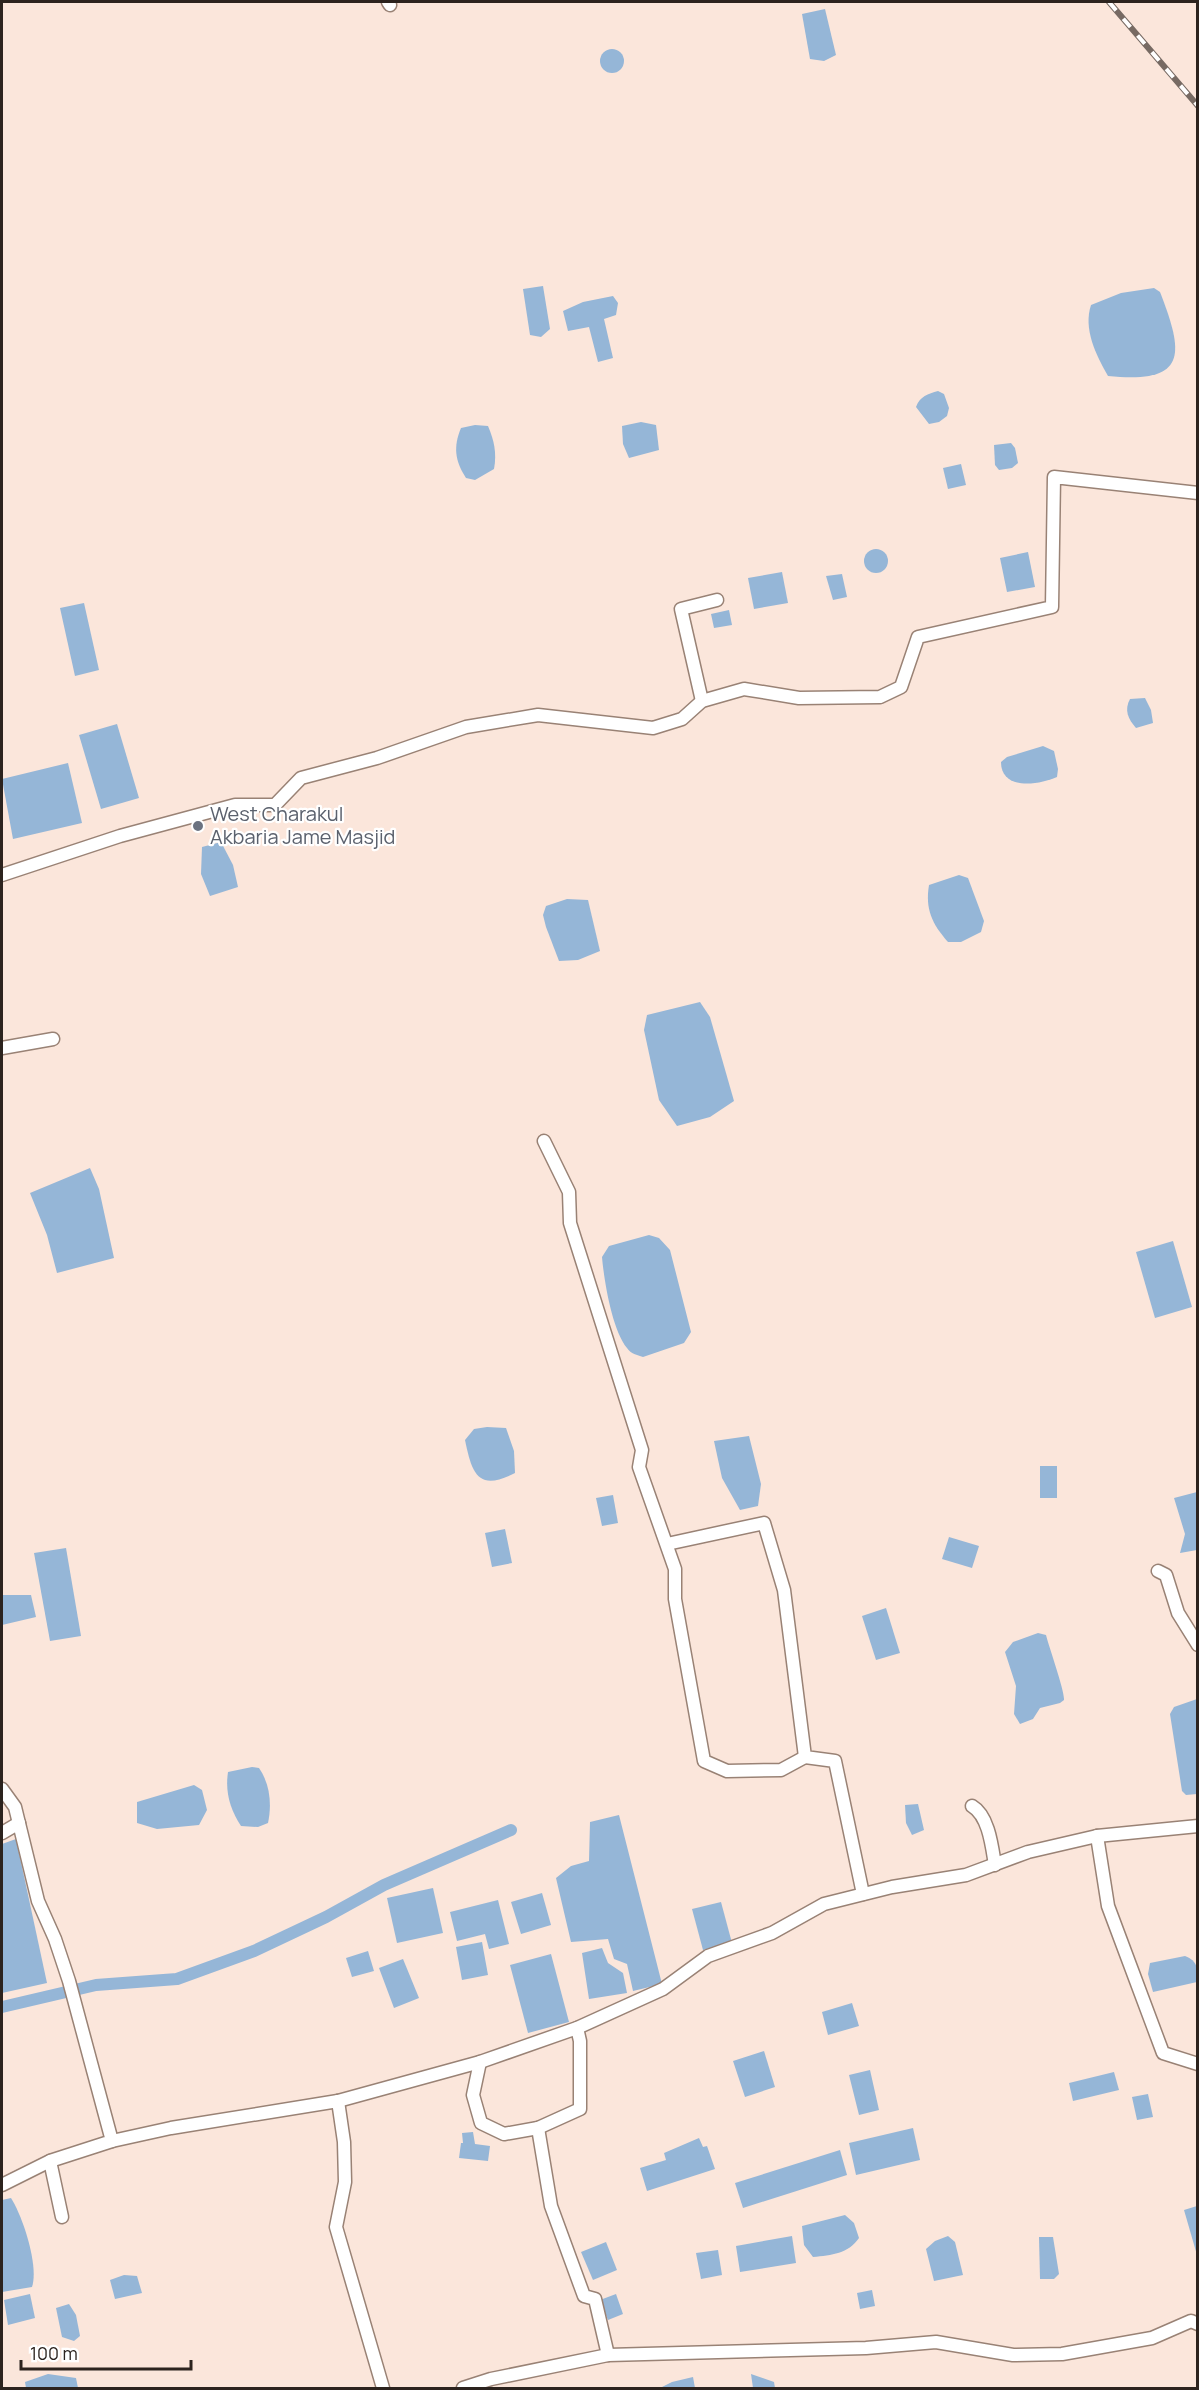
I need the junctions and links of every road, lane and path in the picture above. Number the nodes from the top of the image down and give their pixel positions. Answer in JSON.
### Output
{"nodes":[{"id":1,"x":1197,"y":493,"type":"edge"},
{"id":2,"x":717,"y":600,"type":"dead end"},
{"id":3,"x":702,"y":701,"type":"junction"},
{"id":4,"x":2,"y":874,"type":"edge"},
{"id":5,"x":53,"y":1039,"type":"dead end"},
{"id":6,"x":2,"y":1048,"type":"edge"},
{"id":7,"x":544,"y":1141,"type":"dead end"},
{"id":8,"x":667,"y":1544,"type":"junction"},
{"id":9,"x":1158,"y":1571,"type":"dead end"},
{"id":10,"x":1197,"y":1645,"type":"edge"},
{"id":11,"x":805,"y":1757,"type":"junction"},
{"id":12,"x":2,"y":1789,"type":"edge"},
{"id":13,"x":972,"y":1806,"type":"dead end"},
{"id":14,"x":19,"y":1823,"type":"junction"},
{"id":15,"x":1197,"y":1826,"type":"edge"},
{"id":16,"x":2,"y":1833,"type":"edge"},
{"id":17,"x":1097,"y":1836,"type":"junction"},
{"id":18,"x":995,"y":1865,"type":"junction"},
{"id":19,"x":863,"y":1894,"type":"junction"},
{"id":20,"x":577,"y":2028,"type":"junction"},
{"id":21,"x":480,"y":2062,"type":"junction"},
{"id":22,"x":1197,"y":2064,"type":"edge"},
{"id":23,"x":338,"y":2102,"type":"junction"},
{"id":24,"x":538,"y":2128,"type":"junction"},
{"id":25,"x":112,"y":2141,"type":"junction"},
{"id":26,"x":50,"y":2161,"type":"junction"},
{"id":27,"x":2,"y":2186,"type":"edge"},
{"id":28,"x":62,"y":2217,"type":"dead end"},
{"id":29,"x":1197,"y":2324,"type":"edge"},
{"id":30,"x":608,"y":2355,"type":"junction"},
{"id":31,"x":383,"y":2388,"type":"edge"},
{"id":32,"x":463,"y":2388,"type":"edge"}],
"edges":[{"from":1,"to":3,"type":"street"},
{"from":2,"to":3,"type":"street"},
{"from":3,"to":4,"type":"street"},
{"from":5,"to":6,"type":"street"},
{"from":7,"to":8,"type":"street"},
{"from":8,"to":11,"type":"street"},
{"from":8,"to":11,"type":"street"},
{"from":9,"to":10,"type":"street"},
{"from":11,"to":19,"type":"street"},
{"from":12,"to":14,"type":"street"},
{"from":13,"to":18,"type":"street"},
{"from":14,"to":16,"type":"street"},
{"from":14,"to":25,"type":"street"},
{"from":15,"to":17,"type":"street"},
{"from":17,"to":18,"type":"street"},
{"from":17,"to":22,"type":"street"},
{"from":18,"to":19,"type":"street"},
{"from":19,"to":20,"type":"street"},
{"from":20,"to":21,"type":"street"},
{"from":20,"to":24,"type":"street"},
{"from":21,"to":23,"type":"street"},
{"from":21,"to":24,"type":"street"},
{"from":23,"to":25,"type":"street"},
{"from":23,"to":31,"type":"street"},
{"from":24,"to":30,"type":"street"},
{"from":25,"to":26,"type":"street"},
{"from":26,"to":27,"type":"street"},
{"from":26,"to":28,"type":"street"},
{"from":29,"to":30,"type":"street"},
{"from":30,"to":32,"type":"street"}]}
